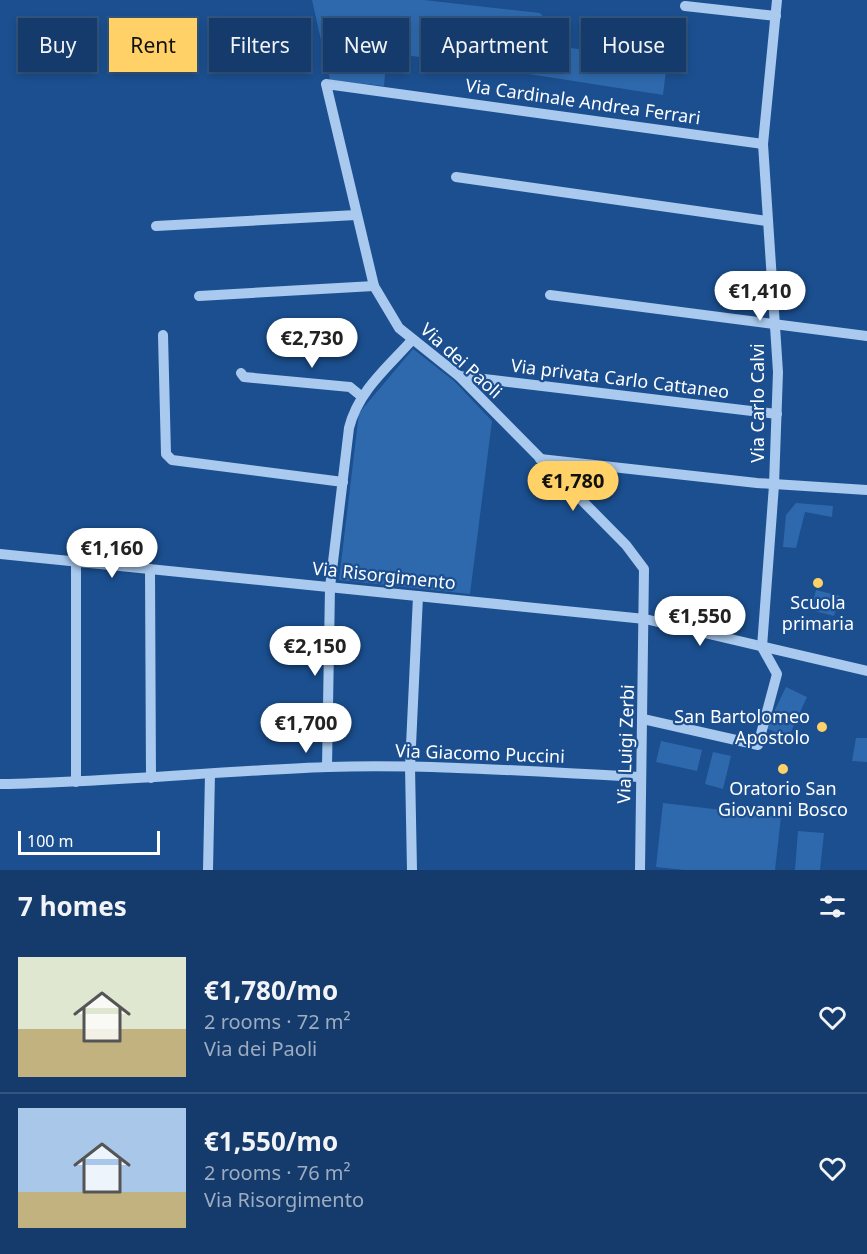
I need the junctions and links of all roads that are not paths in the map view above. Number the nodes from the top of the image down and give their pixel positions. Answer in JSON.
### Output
{"nodes":[{"id":1,"x":777,"y":0,"type":"edge"},
{"id":2,"x":685,"y":6,"type":"dead end"},
{"id":3,"x":776,"y":16,"type":"junction"},
{"id":4,"x":326,"y":84,"type":"joint"},
{"id":5,"x":763,"y":144,"type":"junction"},
{"id":6,"x":456,"y":177,"type":"dead end"},
{"id":7,"x":356,"y":215,"type":"junction"},
{"id":8,"x":767,"y":221,"type":"junction"},
{"id":9,"x":156,"y":226,"type":"dead end"},
{"id":10,"x":374,"y":286,"type":"junction"},
{"id":11,"x":550,"y":295,"type":"dead end"},
{"id":12,"x":199,"y":296,"type":"dead end"},
{"id":13,"x":774,"y":325,"type":"junction"},
{"id":14,"x":163,"y":335,"type":"dead end"},
{"id":15,"x":867,"y":336,"type":"edge"},
{"id":16,"x":412,"y":340,"type":"junction"},
{"id":17,"x":241,"y":373,"type":"dead end"},
{"id":18,"x":459,"y":376,"type":"junction"},
{"id":19,"x":361,"y":396,"type":"junction"},
{"id":20,"x":777,"y":414,"type":"junction"},
{"id":21,"x":540,"y":459,"type":"junction"},
{"id":22,"x":343,"y":482,"type":"junction"},
{"id":23,"x":774,"y":485,"type":"junction"},
{"id":24,"x":867,"y":490,"type":"edge"},
{"id":25,"x":0,"y":554,"type":"edge"},
{"id":26,"x":76,"y":561,"type":"junction"},
{"id":27,"x":150,"y":569,"type":"junction"},
{"id":28,"x":330,"y":587,"type":"junction"},
{"id":29,"x":418,"y":596,"type":"junction"},
{"id":30,"x":645,"y":619,"type":"junction"},
{"id":31,"x":762,"y":647,"type":"junction"},
{"id":32,"x":867,"y":671,"type":"edge"},
{"id":33,"x":644,"y":719,"type":"junction"},
{"id":34,"x":327,"y":767,"type":"junction"},
{"id":35,"x":410,"y":767,"type":"junction"},
{"id":36,"x":206,"y":775,"type":"junction"},
{"id":37,"x":641,"y":777,"type":"junction"},
{"id":38,"x":156,"y":778,"type":"junction"},
{"id":39,"x":76,"y":782,"type":"junction"},
{"id":40,"x":1,"y":784,"type":"edge"},
{"id":41,"x":208,"y":870,"type":"edge"},
{"id":42,"x":412,"y":870,"type":"edge"},
{"id":43,"x":640,"y":870,"type":"edge"}],
"edges":[{"from":1,"to":3,"type":"street","name":"Via Carlo Calvi"},
{"from":2,"to":3,"type":"street"},
{"from":3,"to":5,"type":"street","name":"Via Carlo Calvi"},
{"from":4,"to":5,"type":"street","name":"Via Cardinale Andrea Ferrari"},
{"from":4,"to":7,"type":"street","name":"Via dei Paoli"},
{"from":5,"to":8,"type":"street","name":"Via Carlo Calvi"},
{"from":6,"to":8,"type":"street"},
{"from":7,"to":9,"type":"street"},
{"from":7,"to":10,"type":"street","name":"Via dei Paoli"},
{"from":8,"to":13,"type":"street","name":"Via Carlo Calvi"},
{"from":10,"to":12,"type":"street"},
{"from":10,"to":16,"type":"street","name":"Via dei Paoli"},
{"from":11,"to":13,"type":"street"},
{"from":13,"to":15,"type":"street"},
{"from":13,"to":20,"type":"street","name":"Via Carlo Calvi"},
{"from":14,"to":22,"type":"street"},
{"from":16,"to":18,"type":"street","name":"Via dei Paoli"},
{"from":16,"to":19,"type":"street"},
{"from":17,"to":19,"type":"street"},
{"from":18,"to":20,"type":"street","name":"Via privata Carlo Cattaneo"},
{"from":18,"to":21,"type":"street","name":"Via dei Paoli"},
{"from":19,"to":22,"type":"street"},
{"from":20,"to":23,"type":"street","name":"Via Carlo Calvi"},
{"from":21,"to":23,"type":"street"},
{"from":21,"to":30,"type":"street","name":"Via dei Paoli"},
{"from":22,"to":28,"type":"street"},
{"from":23,"to":24,"type":"street"},
{"from":23,"to":31,"type":"street","name":"Via Carlo Calvi"},
{"from":25,"to":26,"type":"street","name":"Via Risorgimento"},
{"from":26,"to":27,"type":"street","name":"Via Risorgimento"},
{"from":26,"to":39,"type":"street"},
{"from":27,"to":28,"type":"street","name":"Via Risorgimento"},
{"from":27,"to":38,"type":"street"},
{"from":28,"to":29,"type":"street","name":"Via Risorgimento"},
{"from":28,"to":34,"type":"street"},
{"from":29,"to":30,"type":"street","name":"Via Risorgimento"},
{"from":29,"to":35,"type":"street"},
{"from":30,"to":31,"type":"street","name":"Via Risorgimento"},
{"from":30,"to":33,"type":"street","name":"Via Luigi Zerbi"},
{"from":31,"to":32,"type":"street","name":"Via Risorgimento"},
{"from":31,"to":33,"type":"street"},
{"from":33,"to":37,"type":"street","name":"Via Luigi Zerbi"},
{"from":34,"to":35,"type":"street","name":"Via Giacomo Puccini"},
{"from":34,"to":36,"type":"street","name":"Via Giacomo Puccini"},
{"from":35,"to":37,"type":"street","name":"Via Giacomo Puccini"},
{"from":35,"to":42,"type":"street"},
{"from":36,"to":38,"type":"street","name":"Via Giacomo Puccini"},
{"from":36,"to":41,"type":"street"},
{"from":37,"to":43,"type":"street","name":"Via Luigi Zerbi"},
{"from":38,"to":39,"type":"street","name":"Via Giacomo Puccini"},
{"from":39,"to":40,"type":"street","name":"Via Giacomo Puccini"}]}
